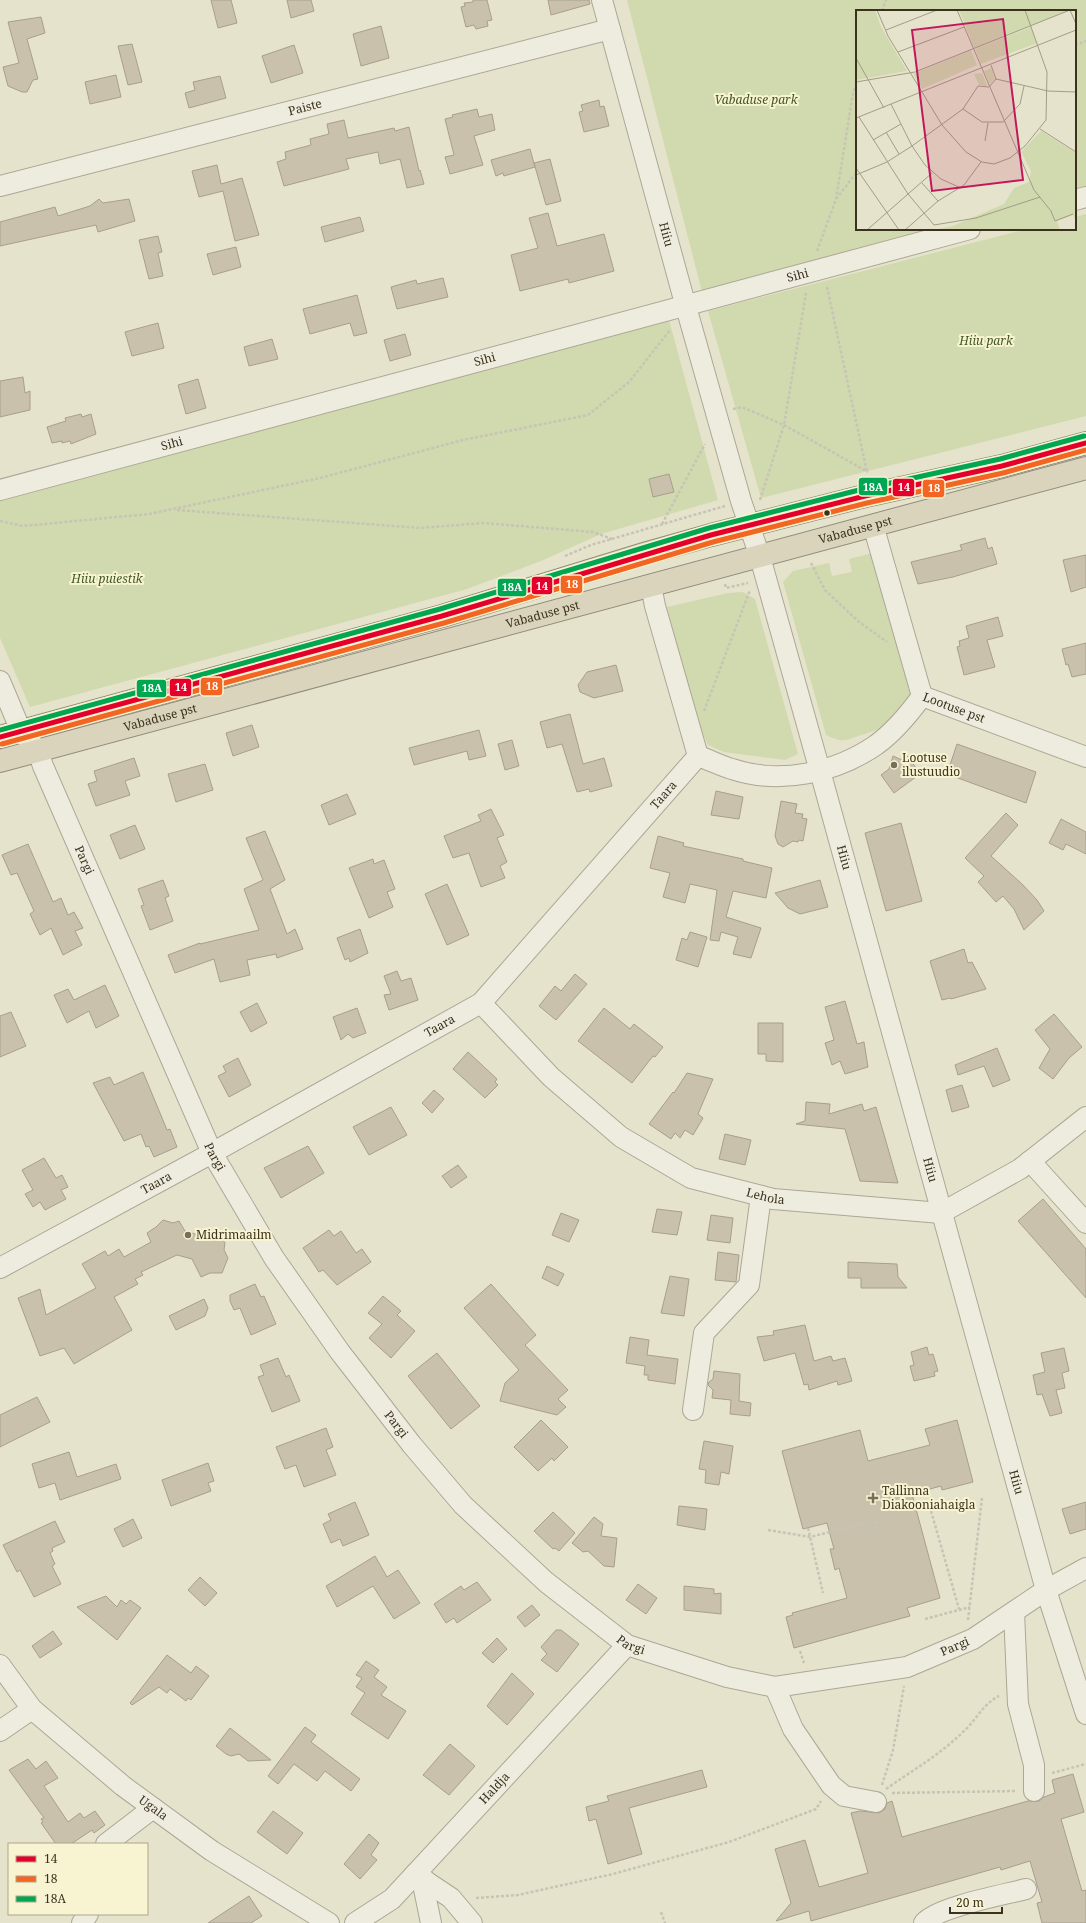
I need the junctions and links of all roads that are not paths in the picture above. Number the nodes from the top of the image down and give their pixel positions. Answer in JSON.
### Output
{"nodes":[{"id":1,"x":602,"y":0,"type":"edge"},
{"id":2,"x":610,"y":29,"type":"junction"},
{"id":3,"x":0,"y":186,"type":"edge"},
{"id":4,"x":1086,"y":197,"type":"edge"},
{"id":5,"x":1076,"y":200,"type":"edge"},
{"id":6,"x":966,"y":230,"type":"edge"},
{"id":7,"x":686,"y":307,"type":"junction"},
{"id":8,"x":1086,"y":443,"type":"edge"},
{"id":9,"x":1086,"y":468,"type":"edge"},
{"id":10,"x":0,"y":490,"type":"edge"},
{"id":11,"x":873,"y":525,"type":"junction"},
{"id":12,"x":748,"y":526,"type":"junction"},
{"id":13,"x":760,"y":557,"type":"junction"},
{"id":14,"x":651,"y":586,"type":"junction"},
{"id":15,"x":0,"y":680,"type":"edge"},
{"id":16,"x":922,"y":696,"type":"junction"},
{"id":17,"x":21,"y":731,"type":"junction"},
{"id":18,"x":0,"y":737,"type":"edge"},
{"id":19,"x":38,"y":751,"type":"junction"},
{"id":20,"x":698,"y":756,"type":"junction"},
{"id":21,"x":1086,"y":757,"type":"edge"},
{"id":22,"x":0,"y":761,"type":"edge"},
{"id":23,"x":820,"y":771,"type":"junction"},
{"id":24,"x":480,"y":1003,"type":"junction"},
{"id":25,"x":1086,"y":1117,"type":"edge"},
{"id":26,"x":212,"y":1153,"type":"junction"},
{"id":27,"x":1030,"y":1161,"type":"junction"},
{"id":28,"x":761,"y":1196,"type":"junction"},
{"id":29,"x":941,"y":1213,"type":"junction"},
{"id":30,"x":1086,"y":1223,"type":"edge"},
{"id":31,"x":0,"y":1268,"type":"edge"},
{"id":32,"x":693,"y":1410,"type":"dead end"},
{"id":33,"x":1086,"y":1568,"type":"edge"},
{"id":34,"x":1046,"y":1590,"type":"junction"},
{"id":35,"x":1014,"y":1612,"type":"junction"},
{"id":36,"x":627,"y":1645,"type":"junction"},
{"id":37,"x":0,"y":1665,"type":"edge"},
{"id":38,"x":775,"y":1687,"type":"junction"},
{"id":39,"x":32,"y":1709,"type":"junction"},
{"id":40,"x":1086,"y":1714,"type":"edge"},
{"id":41,"x":0,"y":1730,"type":"edge"},
{"id":42,"x":1034,"y":1791,"type":"road end"},
{"id":43,"x":878,"y":1798,"type":"road end"},
{"id":44,"x":154,"y":1808,"type":"junction"},
{"id":45,"x":107,"y":1843,"type":"edge"},
{"id":46,"x":420,"y":1877,"type":"junction"},
{"id":47,"x":1026,"y":1889,"type":"dead end"},
{"id":48,"x":330,"y":1923,"type":"edge"},
{"id":49,"x":355,"y":1923,"type":"edge"},
{"id":50,"x":431,"y":1923,"type":"edge"},
{"id":51,"x":472,"y":1923,"type":"edge"},
{"id":52,"x":924,"y":1923,"type":"edge"}],
"edges":[{"from":1,"to":2,"type":"street","name":"Hiiu"},
{"from":2,"to":3,"type":"street","name":"Paiste"},
{"from":2,"to":7,"type":"street","name":"Hiiu"},
{"from":4,"to":5,"type":"street"},
{"from":6,"to":7,"type":"street","name":"Sihi"},
{"from":7,"to":10,"type":"street","name":"Sihi"},
{"from":7,"to":12,"type":"street","name":"Hiiu"},
{"from":8,"to":12,"type":"highway","name":"Vabaduse pst"},
{"from":9,"to":11,"type":"highway","name":"Vabaduse pst"},
{"from":11,"to":13,"type":"highway","name":"Vabaduse pst"},
{"from":11,"to":16,"type":"street"},
{"from":12,"to":13,"type":"street","name":"Hiiu"},
{"from":12,"to":17,"type":"highway","name":"Vabaduse pst"},
{"from":13,"to":14,"type":"highway","name":"Vabaduse pst"},
{"from":13,"to":23,"type":"street","name":"Hiiu"},
{"from":14,"to":19,"type":"highway","name":"Vabaduse pst"},
{"from":14,"to":20,"type":"street"},
{"from":15,"to":17,"type":"street"},
{"from":16,"to":21,"type":"street","name":"Lootuse pst"},
{"from":16,"to":23,"type":"street","name":"Lootuse pst"},
{"from":17,"to":18,"type":"highway","name":"Vabaduse pst"},
{"from":17,"to":19,"type":"street"},
{"from":19,"to":22,"type":"highway","name":"Vabaduse pst"},
{"from":19,"to":26,"type":"street","name":"Pargi"},
{"from":20,"to":23,"type":"street"},
{"from":20,"to":24,"type":"street","name":"Taara"},
{"from":23,"to":29,"type":"street","name":"Hiiu"},
{"from":24,"to":26,"type":"street","name":"Taara"},
{"from":24,"to":28,"type":"street","name":"Lehola"},
{"from":25,"to":27,"type":"street"},
{"from":26,"to":31,"type":"street","name":"Taara"},
{"from":26,"to":36,"type":"street","name":"Pargi"},
{"from":27,"to":29,"type":"street"},
{"from":27,"to":30,"type":"street"},
{"from":28,"to":29,"type":"street","name":"Lehola"},
{"from":28,"to":32,"type":"street"},
{"from":29,"to":34,"type":"street","name":"Hiiu"},
{"from":33,"to":34,"type":"street","name":"Pargi"},
{"from":34,"to":35,"type":"street","name":"Pargi"},
{"from":34,"to":40,"type":"street","name":"Hiiu"},
{"from":35,"to":38,"type":"street","name":"Pargi"},
{"from":35,"to":42,"type":"street"},
{"from":36,"to":38,"type":"street","name":"Pargi"},
{"from":36,"to":46,"type":"street","name":"Haldja"},
{"from":37,"to":39,"type":"street","name":"Ugala"},
{"from":38,"to":43,"type":"street"},
{"from":39,"to":41,"type":"street"},
{"from":39,"to":44,"type":"street","name":"Ugala"},
{"from":44,"to":45,"type":"street"},
{"from":44,"to":48,"type":"street","name":"Ugala"},
{"from":46,"to":49,"type":"street","name":"Haldja"},
{"from":46,"to":50,"type":"street"},
{"from":46,"to":51,"type":"street"},
{"from":47,"to":52,"type":"street"}]}
